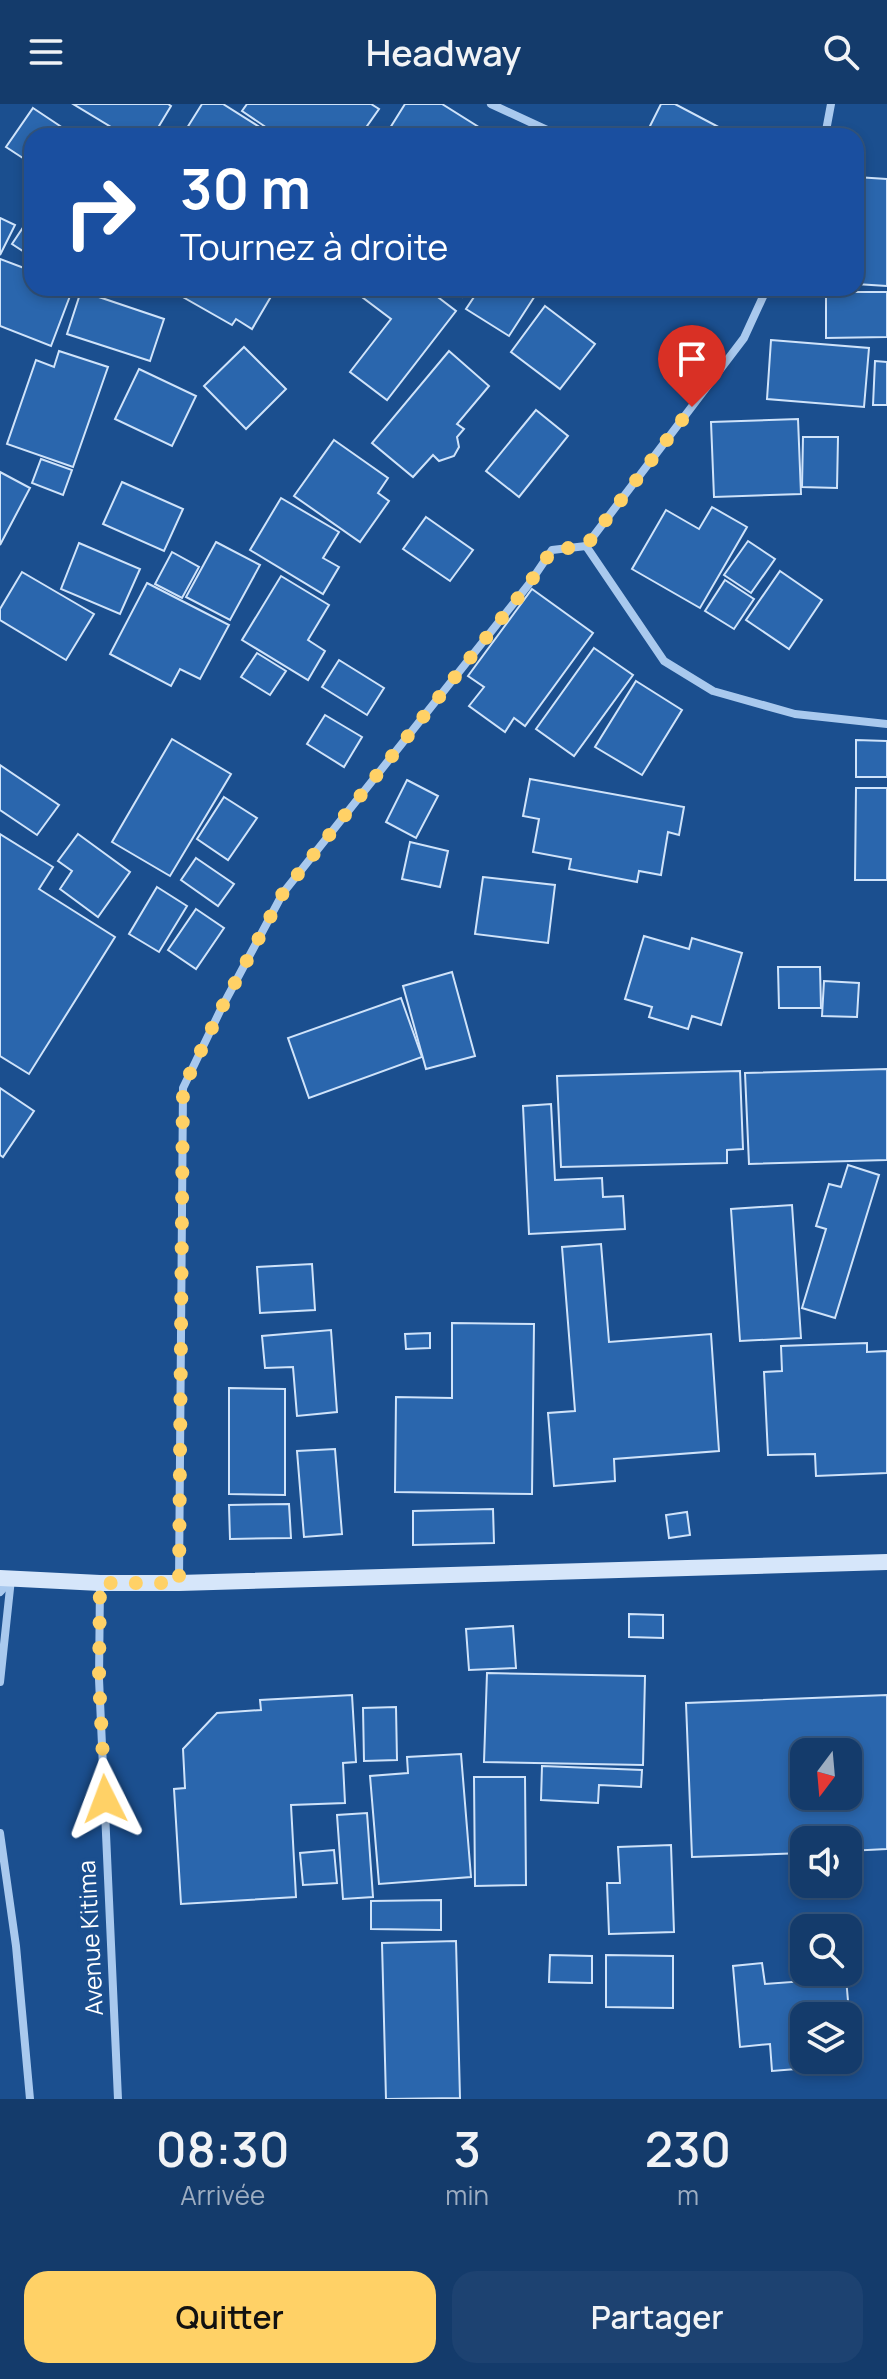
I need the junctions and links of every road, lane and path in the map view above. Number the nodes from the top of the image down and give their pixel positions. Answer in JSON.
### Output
{"nodes":[{"id":1,"x":491,"y":104,"type":"edge"},
{"id":2,"x":831,"y":104,"type":"edge"},
{"id":3,"x":543,"y":128,"type":"edge"},
{"id":4,"x":826,"y":128,"type":"edge"},
{"id":5,"x":763,"y":296,"type":"edge"},
{"id":6,"x":586,"y":546,"type":"junction"},
{"id":7,"x":887,"y":724,"type":"edge"},
{"id":8,"x":887,"y":1562,"type":"edge"},
{"id":9,"x":6,"y":1578,"type":"edge"},
{"id":10,"x":100,"y":1583,"type":"junction"},
{"id":11,"x":179,"y":1583,"type":"junction"},
{"id":12,"x":0,"y":1592,"type":"edge"},
{"id":13,"x":0,"y":1682,"type":"edge"},
{"id":14,"x":0,"y":1833,"type":"edge"},
{"id":15,"x":30,"y":2099,"type":"edge"},
{"id":16,"x":118,"y":2099,"type":"edge"}],
"edges":[{"from":1,"to":3,"type":"street"},
{"from":2,"to":4,"type":"street"},
{"from":5,"to":6,"type":"street"},
{"from":6,"to":7,"type":"street"},
{"from":6,"to":11,"type":"street"},
{"from":8,"to":11,"type":"street"},
{"from":9,"to":10,"type":"street"},
{"from":9,"to":12,"type":"street"},
{"from":9,"to":13,"type":"street"},
{"from":10,"to":11,"type":"street"},
{"from":10,"to":16,"type":"street","name":"Avenue Kitima"},
{"from":14,"to":15,"type":"street"}]}
